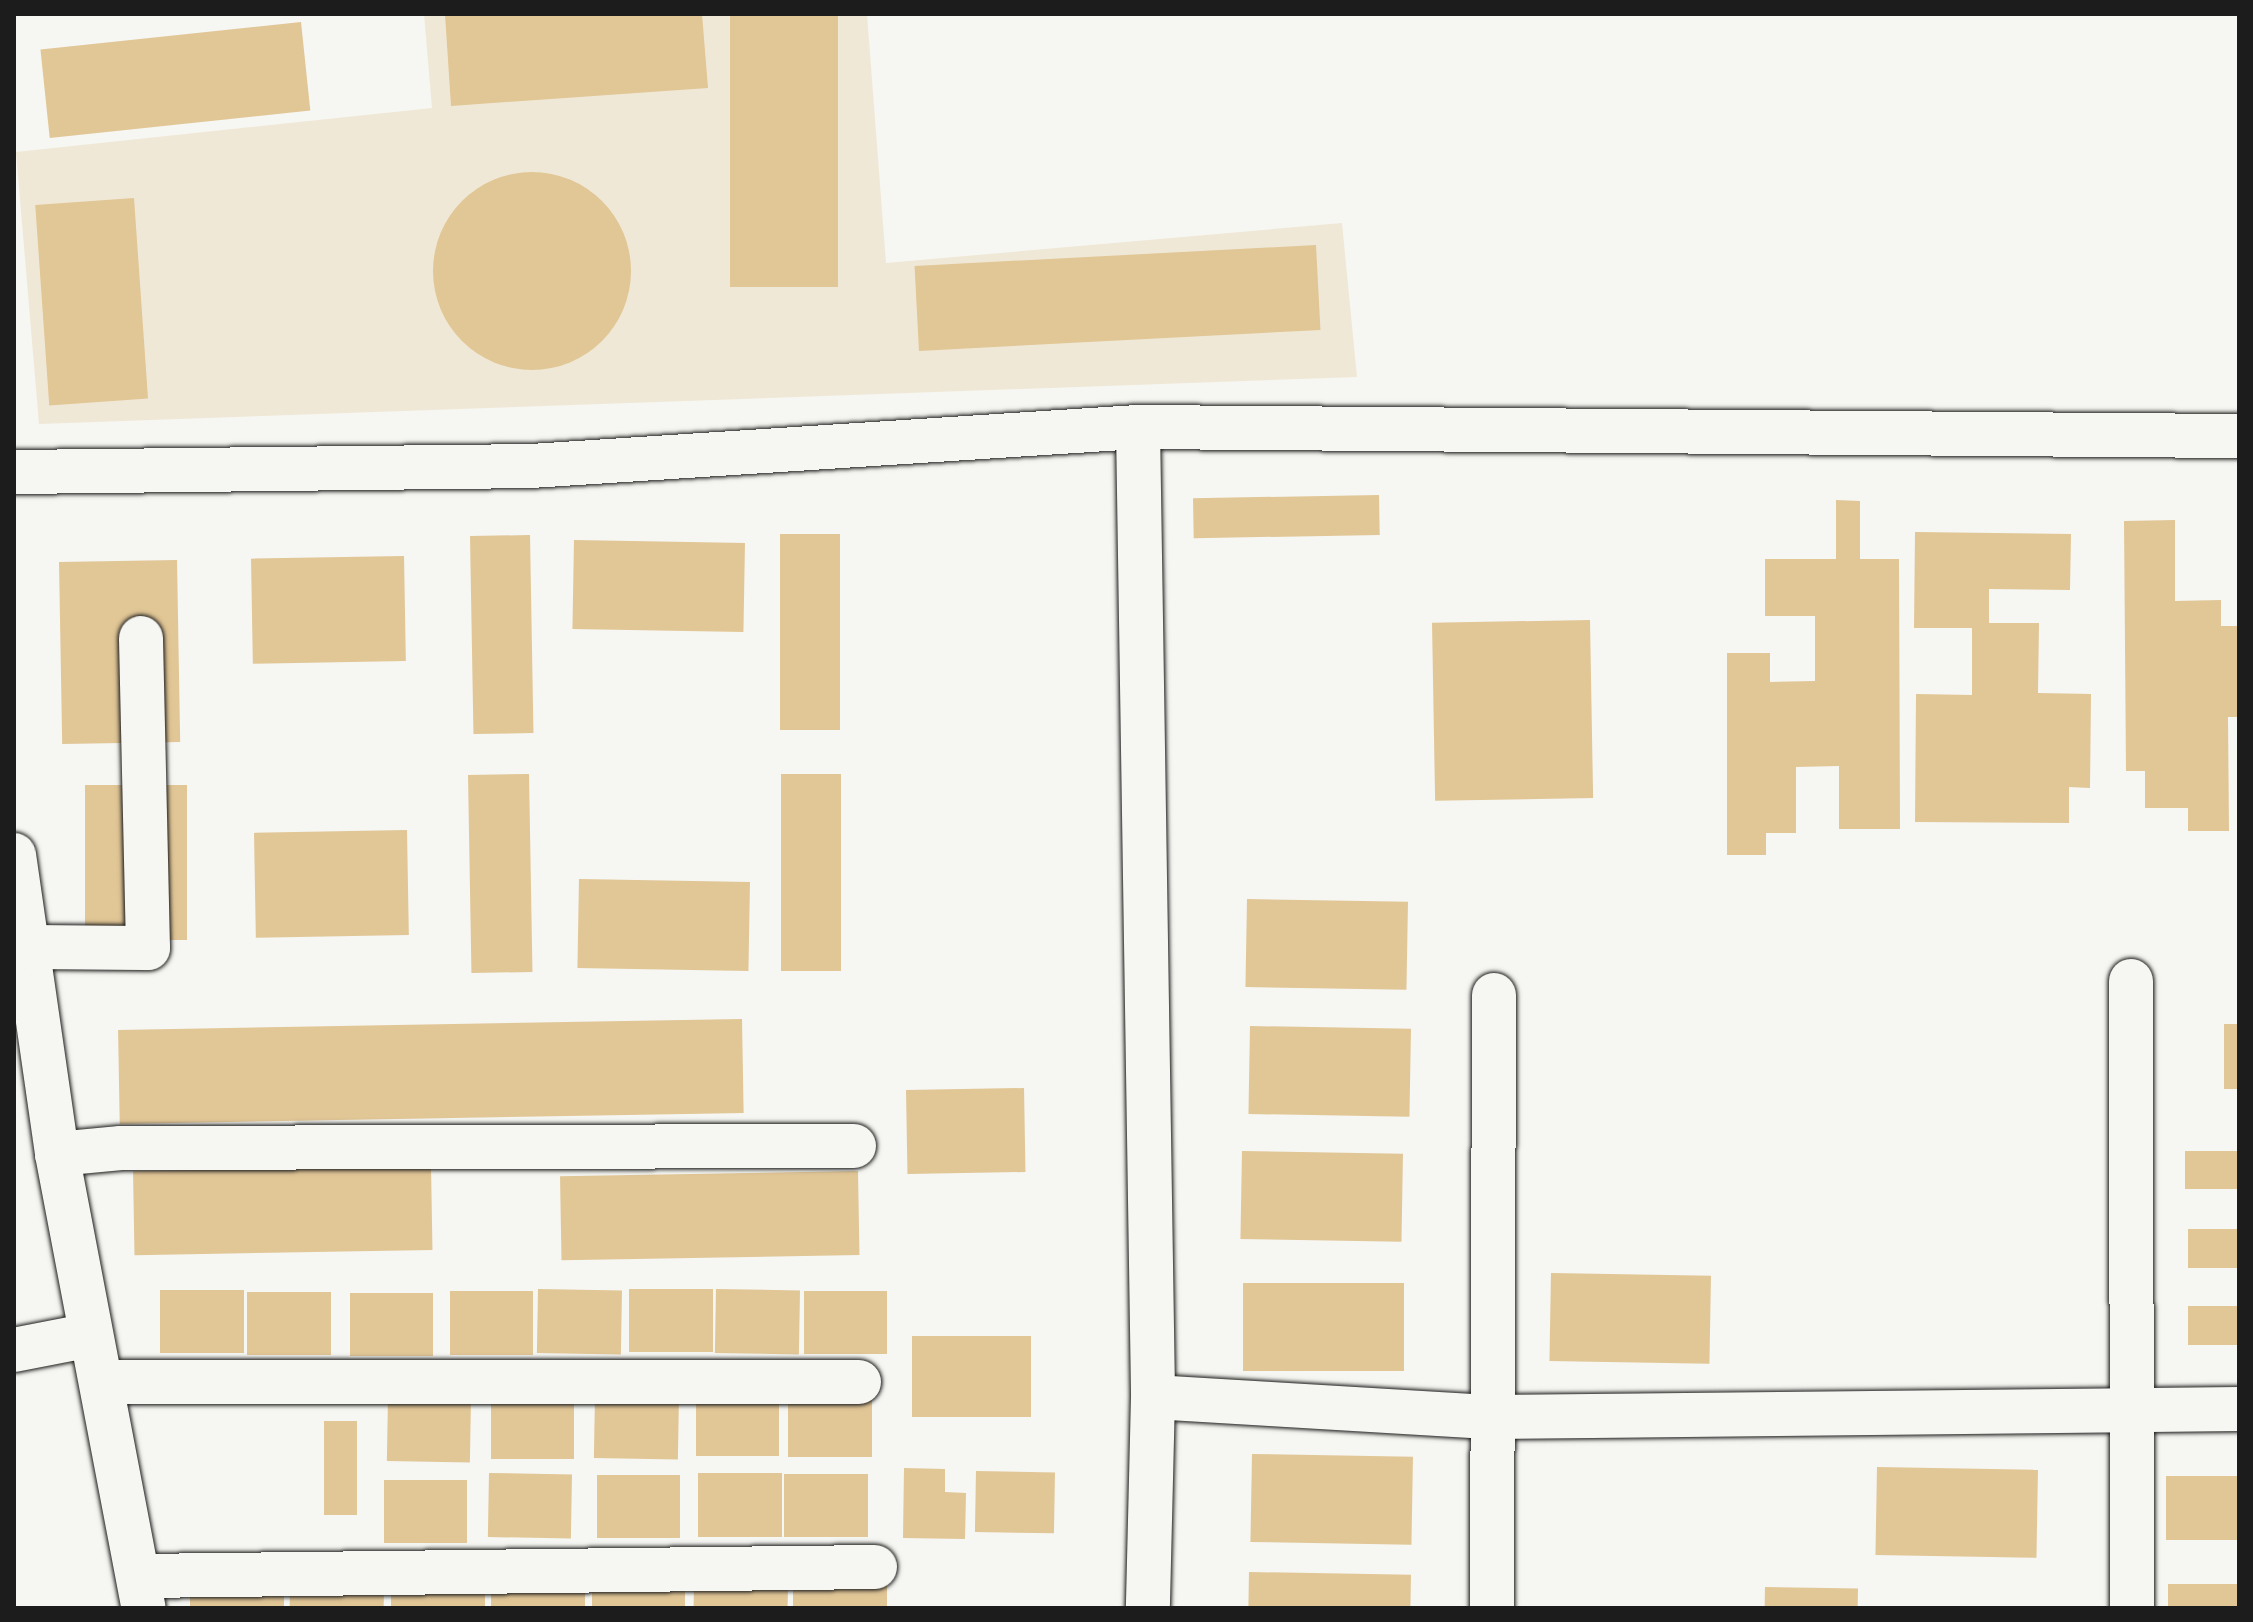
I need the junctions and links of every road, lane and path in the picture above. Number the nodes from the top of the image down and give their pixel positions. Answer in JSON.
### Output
{"nodes":[{"id":1,"x":1138,"y":427,"type":"junction"},
{"id":2,"x":2239,"y":436,"type":"edge"},
{"id":3,"x":14,"y":472,"type":"edge"},
{"id":4,"x":141,"y":638,"type":"dead end"},
{"id":5,"x":14,"y":855,"type":"edge"},
{"id":6,"x":27,"y":947,"type":"junction"},
{"id":7,"x":2131,"y":981,"type":"dead end"},
{"id":8,"x":1494,"y":995,"type":"dead end"},
{"id":9,"x":854,"y":1146,"type":"dead end"},
{"id":10,"x":57,"y":1154,"type":"junction"},
{"id":11,"x":91,"y":1335,"type":"junction"},
{"id":12,"x":14,"y":1350,"type":"edge"},
{"id":13,"x":102,"y":1382,"type":"junction"},
{"id":14,"x":859,"y":1382,"type":"dead end"},
{"id":15,"x":1153,"y":1397,"type":"junction"},
{"id":16,"x":2239,"y":1409,"type":"edge"},
{"id":17,"x":2130,"y":1410,"type":"junction"},
{"id":18,"x":1492,"y":1417,"type":"junction"},
{"id":19,"x":875,"y":1567,"type":"dead end"},
{"id":20,"x":141,"y":1592,"type":"edge"},
{"id":21,"x":1148,"y":1608,"type":"edge"},
{"id":22,"x":1492,"y":1608,"type":"edge"},
{"id":23,"x":2132,"y":1608,"type":"edge"}],
"edges":[{"from":1,"to":2,"type":"street"},
{"from":1,"to":3,"type":"street"},
{"from":1,"to":15,"type":"street"},
{"from":4,"to":6,"type":"street"},
{"from":5,"to":6,"type":"street"},
{"from":6,"to":10,"type":"street"},
{"from":7,"to":17,"type":"street"},
{"from":8,"to":18,"type":"street"},
{"from":9,"to":10,"type":"street"},
{"from":10,"to":11,"type":"street"},
{"from":11,"to":12,"type":"street"},
{"from":11,"to":13,"type":"street"},
{"from":13,"to":14,"type":"street"},
{"from":13,"to":20,"type":"street"},
{"from":15,"to":18,"type":"street"},
{"from":15,"to":21,"type":"street"},
{"from":16,"to":17,"type":"street"},
{"from":17,"to":18,"type":"street"},
{"from":17,"to":23,"type":"street"},
{"from":18,"to":22,"type":"street"},
{"from":19,"to":20,"type":"street"}]}
